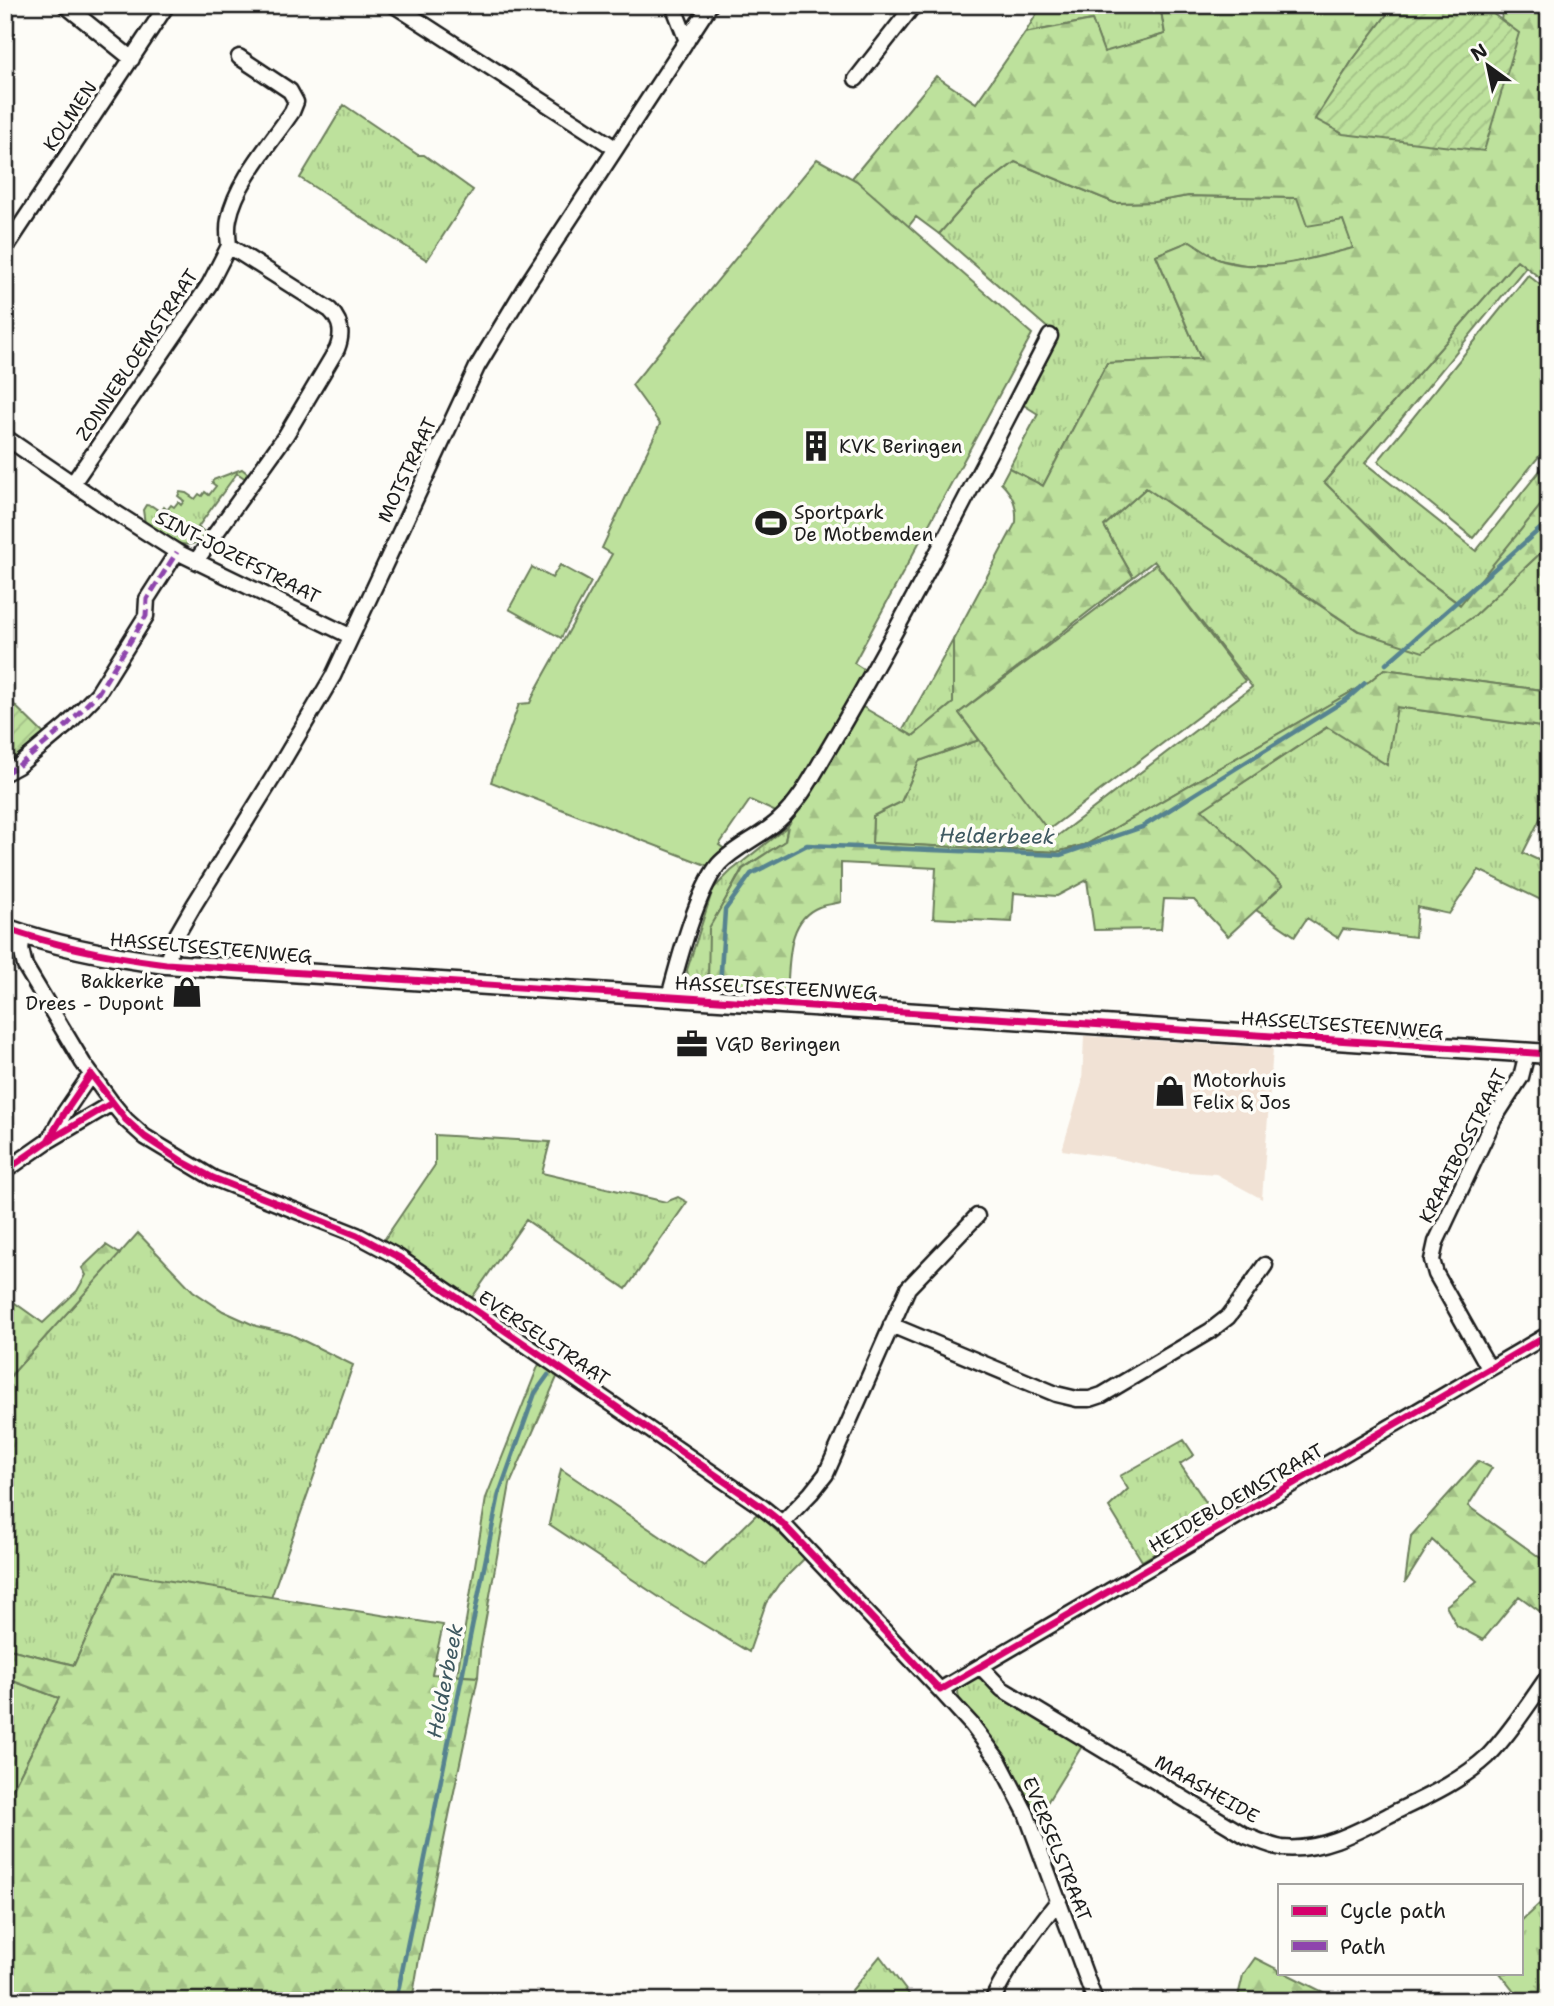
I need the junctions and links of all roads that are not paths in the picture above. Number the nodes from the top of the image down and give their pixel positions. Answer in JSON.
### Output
{"nodes":[{"id":1,"x":65,"y":5,"type":"edge"},
{"id":2,"x":167,"y":5,"type":"edge"},
{"id":3,"x":394,"y":5,"type":"edge"},
{"id":4,"x":673,"y":5,"type":"edge"},
{"id":5,"x":710,"y":5,"type":"edge"},
{"id":6,"x":914,"y":5,"type":"edge"},
{"id":7,"x":687,"y":41,"type":"junction"},
{"id":8,"x":239,"y":57,"type":"dead end"},
{"id":9,"x":132,"y":59,"type":"junction"},
{"id":10,"x":856,"y":79,"type":"dead end"},
{"id":11,"x":615,"y":148,"type":"junction"},
{"id":12,"x":229,"y":246,"type":"junction"},
{"id":13,"x":5,"y":249,"type":"edge"},
{"id":14,"x":1050,"y":336,"type":"dead end"},
{"id":15,"x":5,"y":437,"type":"edge"},
{"id":16,"x":72,"y":483,"type":"junction"},
{"id":17,"x":177,"y":552,"type":"junction"},
{"id":18,"x":196,"y":561,"type":"junction"},
{"id":19,"x":351,"y":636,"type":"junction"},
{"id":20,"x":5,"y":773,"type":"edge"},
{"id":21,"x":5,"y":928,"type":"edge"},
{"id":22,"x":23,"y":935,"type":"junction"},
{"id":23,"x":166,"y":964,"type":"junction"},
{"id":24,"x":669,"y":997,"type":"junction"},
{"id":25,"x":1527,"y":1053,"type":"junction"},
{"id":26,"x":1549,"y":1054,"type":"edge"},
{"id":27,"x":91,"y":1074,"type":"junction"},
{"id":28,"x":112,"y":1103,"type":"junction"},
{"id":29,"x":48,"y":1142,"type":"junction"},
{"id":30,"x":5,"y":1171,"type":"edge"},
{"id":31,"x":977,"y":1216,"type":"dead end"},
{"id":32,"x":1265,"y":1265,"type":"dead end"},
{"id":33,"x":891,"y":1325,"type":"junction"},
{"id":34,"x":1549,"y":1334,"type":"edge"},
{"id":35,"x":1489,"y":1368,"type":"junction"},
{"id":36,"x":782,"y":1523,"type":"junction"},
{"id":37,"x":981,"y":1667,"type":"junction"},
{"id":38,"x":1549,"y":1675,"type":"edge"},
{"id":39,"x":940,"y":1690,"type":"junction"},
{"id":40,"x":1059,"y":1900,"type":"junction"},
{"id":41,"x":992,"y":2001,"type":"edge"},
{"id":42,"x":1095,"y":2001,"type":"edge"}],
"edges":[{"from":1,"to":9,"type":"street"},
{"from":2,"to":9,"type":"street","name":"KOLMEN"},
{"from":3,"to":11,"type":"street"},
{"from":4,"to":7,"type":"street"},
{"from":5,"to":7,"type":"street","name":"MOTSTRAAT"},
{"from":6,"to":10,"type":"street"},
{"from":7,"to":11,"type":"street","name":"MOTSTRAAT"},
{"from":8,"to":12,"type":"street"},
{"from":9,"to":13,"type":"street","name":"KOLMEN"},
{"from":11,"to":19,"type":"street","name":"MOTSTRAAT"},
{"from":12,"to":16,"type":"street","name":"ZONNEBLOEMSTRAAT"},
{"from":12,"to":18,"type":"street"},
{"from":14,"to":24,"type":"street"},
{"from":15,"to":16,"type":"street","name":"SINT-JOZEFSTRAAT"},
{"from":16,"to":17,"type":"street","name":"SINT-JOZEFSTRAAT"},
{"from":17,"to":18,"type":"street","name":"SINT-JOZEFSTRAAT"},
{"from":17,"to":20,"type":"street"},
{"from":18,"to":19,"type":"street","name":"SINT-JOZEFSTRAAT"},
{"from":19,"to":23,"type":"street","name":"MOTSTRAAT"},
{"from":21,"to":22,"type":"street","name":"HASSELTSESTEENWEG"},
{"from":22,"to":23,"type":"street","name":"HASSELTSESTEENWEG"},
{"from":22,"to":27,"type":"street","name":"EVERSELSTRAAT"},
{"from":23,"to":24,"type":"street","name":"HASSELTSESTEENWEG"},
{"from":24,"to":25,"type":"street","name":"HASSELTSESTEENWEG"},
{"from":25,"to":26,"type":"street","name":"HASSELTSESTEENWEG"},
{"from":25,"to":35,"type":"street","name":"KRAAIBOSSTRAAT"},
{"from":27,"to":28,"type":"street","name":"EVERSELSTRAAT"},
{"from":27,"to":29,"type":"street"},
{"from":28,"to":29,"type":"street"},
{"from":28,"to":36,"type":"street","name":"EVERSELSTRAAT"},
{"from":29,"to":30,"type":"street"},
{"from":31,"to":33,"type":"street"},
{"from":32,"to":33,"type":"street"},
{"from":33,"to":36,"type":"street"},
{"from":34,"to":35,"type":"street","name":"HEIDEBLOEMSTRAAT"},
{"from":35,"to":37,"type":"street","name":"HEIDEBLOEMSTRAAT"},
{"from":36,"to":39,"type":"street","name":"EVERSELSTRAAT"},
{"from":37,"to":38,"type":"street","name":"MAASHEIDE"},
{"from":37,"to":39,"type":"street","name":"HEIDEBLOEMSTRAAT"},
{"from":39,"to":40,"type":"street","name":"EVERSELSTRAAT"},
{"from":40,"to":41,"type":"street"},
{"from":40,"to":42,"type":"street","name":"EVERSELSTRAAT"}]}
